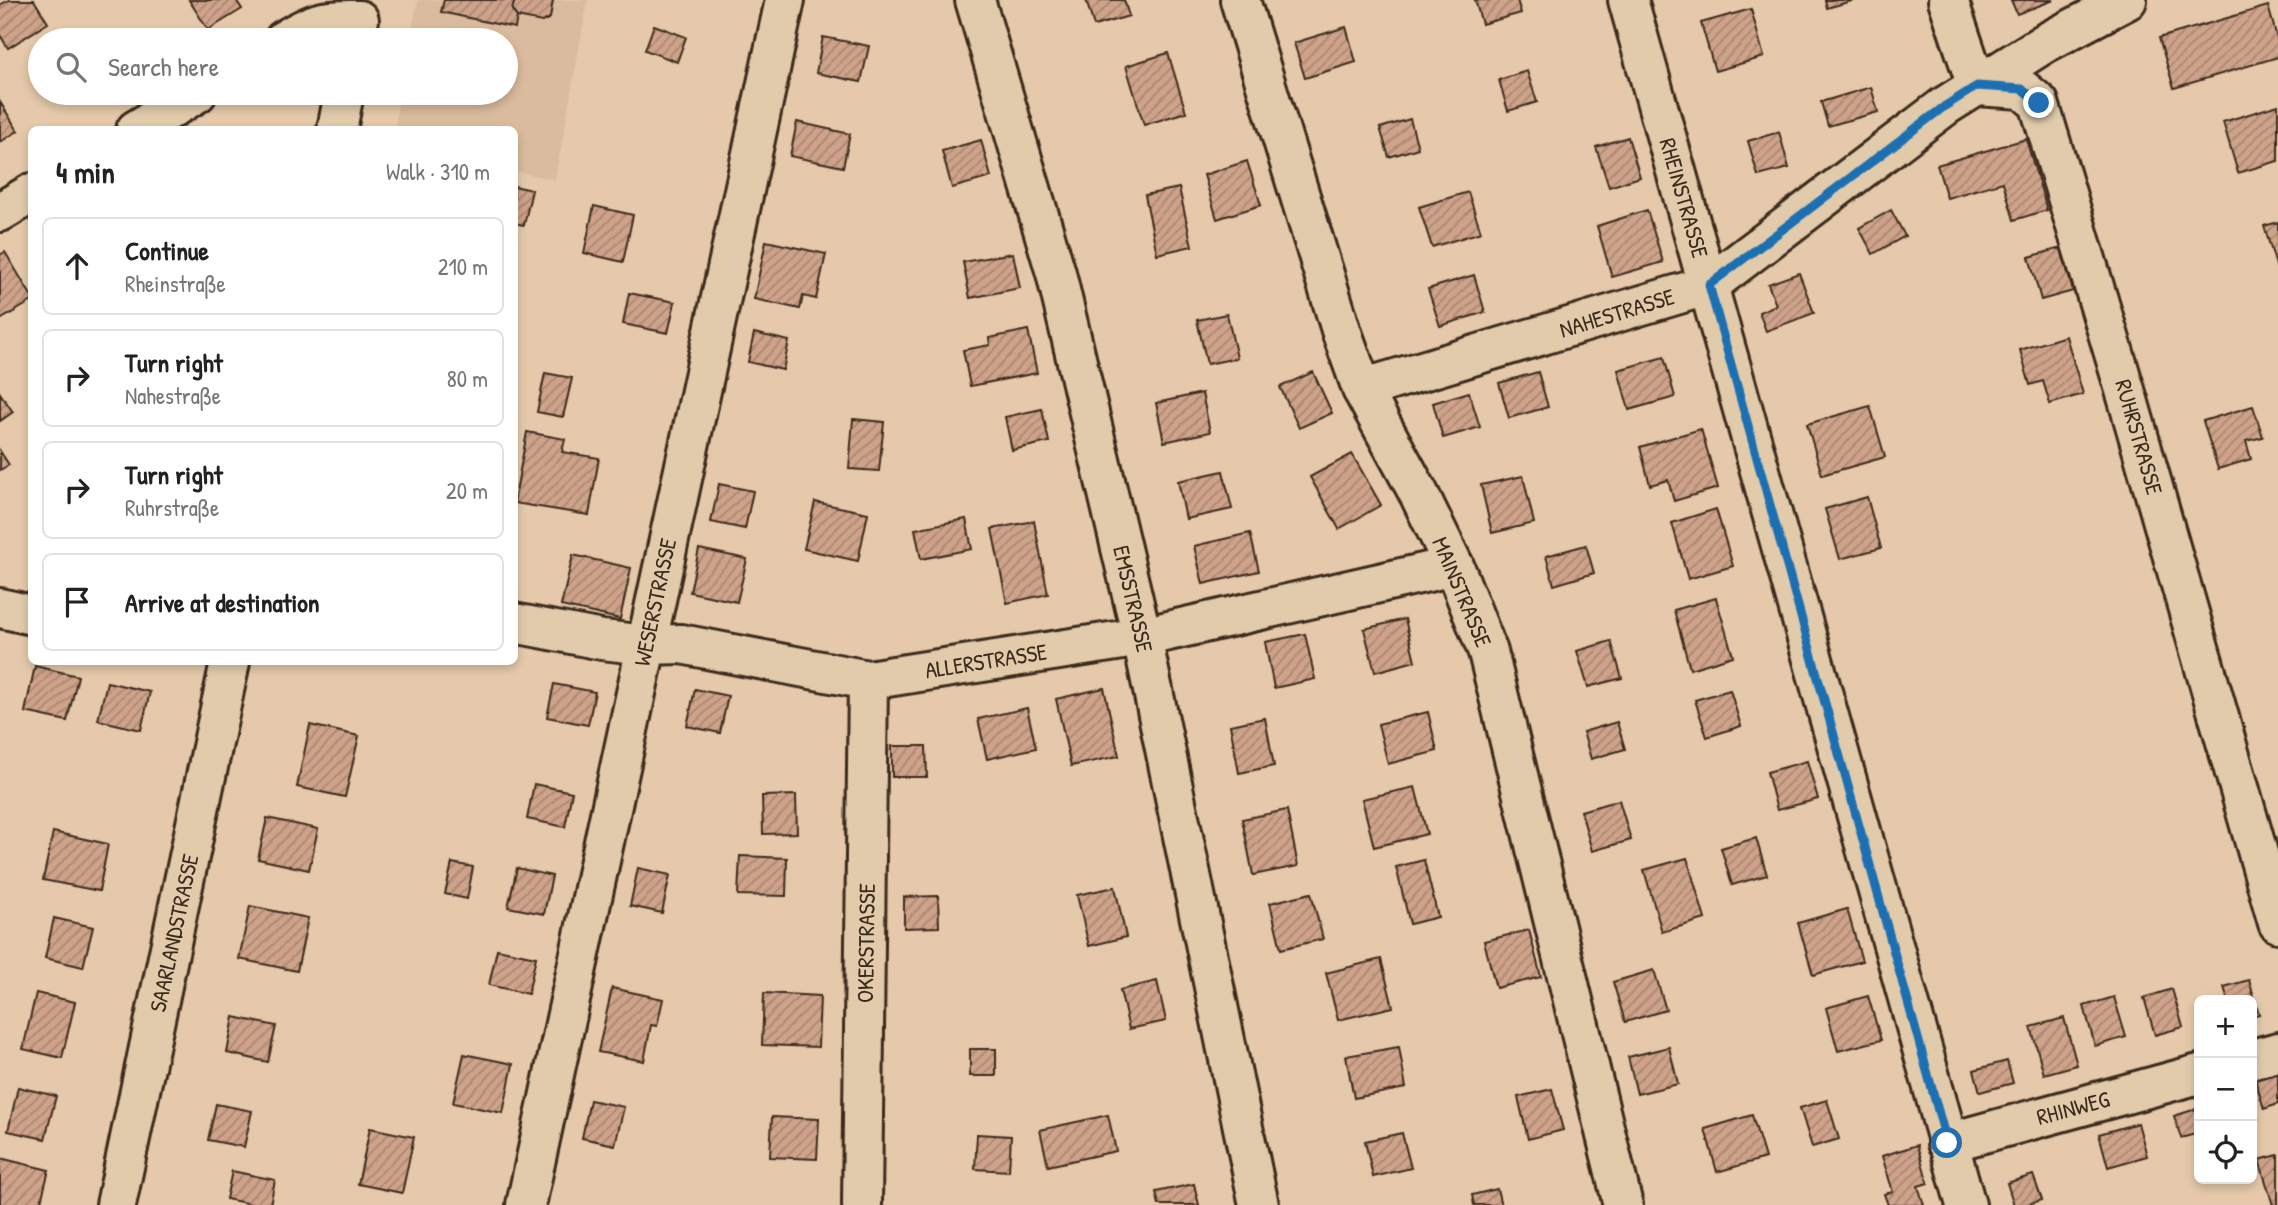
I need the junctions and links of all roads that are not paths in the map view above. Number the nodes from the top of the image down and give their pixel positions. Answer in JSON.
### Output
{"nodes":[{"id":1,"x":785,"y":0,"type":"edge"},
{"id":2,"x":975,"y":0,"type":"edge"},
{"id":3,"x":1240,"y":0,"type":"edge"},
{"id":4,"x":1628,"y":0,"type":"edge"},
{"id":5,"x":1948,"y":0,"type":"edge"},
{"id":6,"x":2127,"y":0,"type":"edge"},
{"id":7,"x":359,"y":20,"type":"edge"},
{"id":8,"x":304,"y":28,"type":"edge"},
{"id":9,"x":1977,"y":86,"type":"junction"},
{"id":10,"x":177,"y":105,"type":"edge"},
{"id":11,"x":342,"y":105,"type":"edge"},
{"id":12,"x":143,"y":126,"type":"edge"},
{"id":13,"x":338,"y":126,"type":"edge"},
{"id":14,"x":28,"y":195,"type":"edge"},
{"id":15,"x":0,"y":212,"type":"edge"},
{"id":16,"x":1709,"y":285,"type":"junction"},
{"id":17,"x":1362,"y":389,"type":"junction"},
{"id":18,"x":1454,"y":566,"type":"junction"},
{"id":19,"x":0,"y":608,"type":"edge"},
{"id":20,"x":28,"y":614,"type":"edge"},
{"id":21,"x":518,"y":624,"type":"edge"},
{"id":22,"x":1142,"y":636,"type":"junction"},
{"id":23,"x":646,"y":645,"type":"junction"},
{"id":24,"x":229,"y":665,"type":"edge"},
{"id":25,"x":868,"y":680,"type":"junction"},
{"id":26,"x":2278,"y":923,"type":"edge"},
{"id":27,"x":2278,"y":1052,"type":"edge"},
{"id":28,"x":2256,"y":1058,"type":"edge"},
{"id":29,"x":2194,"y":1075,"type":"edge"},
{"id":30,"x":1947,"y":1143,"type":"junction"},
{"id":31,"x":116,"y":1205,"type":"edge"},
{"id":32,"x":526,"y":1205,"type":"edge"},
{"id":33,"x":862,"y":1205,"type":"edge"},
{"id":34,"x":1259,"y":1205,"type":"edge"},
{"id":35,"x":1623,"y":1205,"type":"edge"},
{"id":36,"x":1966,"y":1205,"type":"edge"}],
"edges":[{"from":1,"to":23,"type":"street","name":"WESERSTRASSE"},
{"from":2,"to":22,"type":"street","name":"EMSSTRASSE"},
{"from":3,"to":17,"type":"street","name":"MAINSTRASSE"},
{"from":4,"to":16,"type":"street","name":"RHEINSTRASSE"},
{"from":5,"to":9,"type":"street"},
{"from":6,"to":9,"type":"street","name":"NAHESTRASSE"},
{"from":7,"to":8,"type":"street"},
{"from":9,"to":16,"type":"street","name":"NAHESTRASSE"},
{"from":9,"to":26,"type":"street","name":"RUHRSTRASSE"},
{"from":10,"to":12,"type":"street"},
{"from":11,"to":13,"type":"street"},
{"from":14,"to":15,"type":"street"},
{"from":16,"to":17,"type":"street","name":"NAHESTRASSE"},
{"from":16,"to":30,"type":"street","name":"RHEINSTRASSE"},
{"from":17,"to":18,"type":"street","name":"MAINSTRASSE"},
{"from":18,"to":22,"type":"street","name":"ALLERSTRASSE"},
{"from":18,"to":35,"type":"street","name":"MAINSTRASSE"},
{"from":19,"to":20,"type":"street"},
{"from":21,"to":23,"type":"street","name":"ALLERSTRASSE"},
{"from":22,"to":25,"type":"street","name":"ALLERSTRASSE"},
{"from":22,"to":34,"type":"street","name":"EMSSTRASSE"},
{"from":23,"to":25,"type":"street","name":"ALLERSTRASSE"},
{"from":23,"to":32,"type":"street","name":"WESERSTRASSE"},
{"from":24,"to":31,"type":"street","name":"SAARLANDSTRASSE"},
{"from":25,"to":33,"type":"street","name":"OKERSTRASSE"},
{"from":27,"to":28,"type":"street"},
{"from":29,"to":30,"type":"street","name":"RHINWEG"},
{"from":30,"to":36,"type":"street","name":"RHEINSTRASSE"}]}
